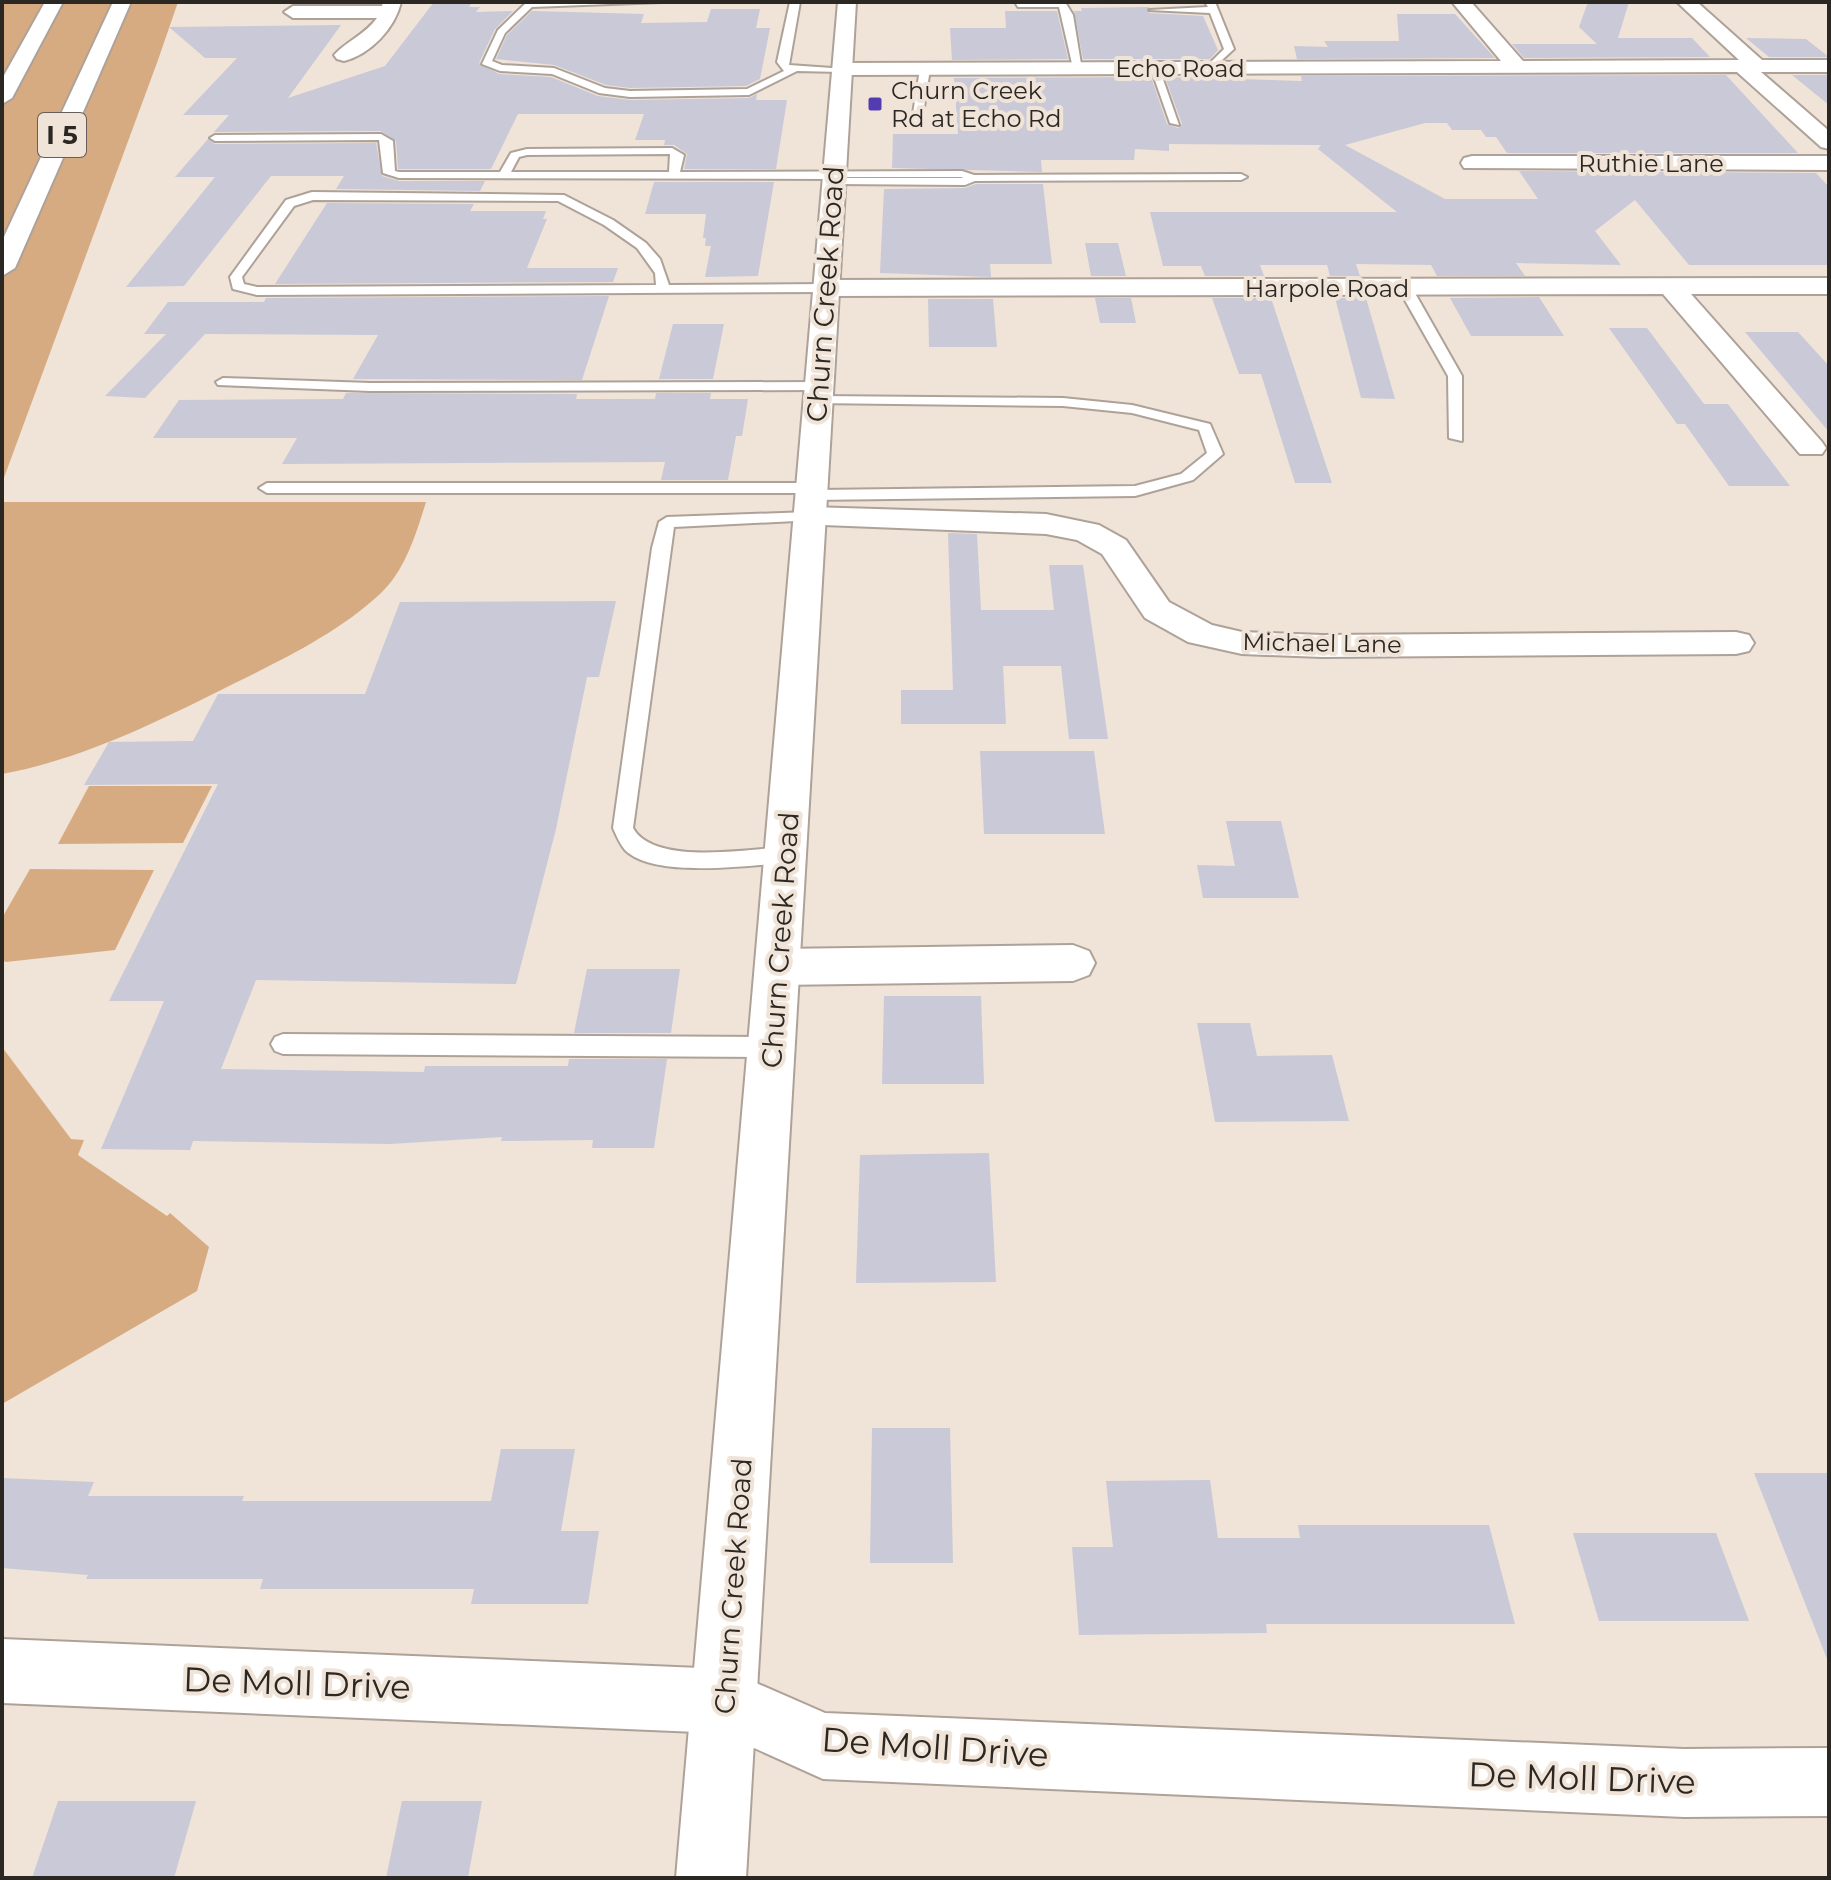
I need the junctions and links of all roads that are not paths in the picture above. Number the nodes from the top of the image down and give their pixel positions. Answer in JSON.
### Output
{"nodes":[{"id":1,"x":54,"y":2,"type":"edge"},
{"id":2,"x":122,"y":2,"type":"edge"},
{"id":3,"x":658,"y":2,"type":"edge"},
{"id":4,"x":795,"y":2,"type":"edge"},
{"id":5,"x":847,"y":2,"type":"edge"},
{"id":6,"x":1461,"y":2,"type":"edge"},
{"id":7,"x":1686,"y":2,"type":"edge"},
{"id":8,"x":1018,"y":4,"type":"dead end"},
{"id":9,"x":1212,"y":6,"type":"edge"},
{"id":10,"x":391,"y":7,"type":"edge"},
{"id":11,"x":1154,"y":10,"type":"dead end"},
{"id":12,"x":293,"y":12,"type":"dead end"},
{"id":13,"x":344,"y":55,"type":"dead end"},
{"id":14,"x":1829,"y":66,"type":"edge"},
{"id":15,"x":1751,"y":67,"type":"junction"},
{"id":16,"x":1078,"y":68,"type":"junction"},
{"id":17,"x":1154,"y":68,"type":"junction"},
{"id":18,"x":1210,"y":68,"type":"junction"},
{"id":19,"x":841,"y":69,"type":"junction"},
{"id":20,"x":925,"y":69,"type":"junction"},
{"id":21,"x":1519,"y":69,"type":"junction"},
{"id":22,"x":793,"y":70,"type":"junction"},
{"id":23,"x":2,"y":98,"type":"edge"},
{"id":24,"x":917,"y":120,"type":"dead end"},
{"id":25,"x":1175,"y":123,"type":"dead end"},
{"id":26,"x":215,"y":138,"type":"dead end"},
{"id":27,"x":1827,"y":139,"type":"edge"},
{"id":28,"x":1472,"y":163,"type":"dead end"},
{"id":29,"x":1829,"y":163,"type":"edge"},
{"id":30,"x":504,"y":175,"type":"junction"},
{"id":31,"x":674,"y":175,"type":"junction"},
{"id":32,"x":834,"y":177,"type":"junction"},
{"id":33,"x":1241,"y":177,"type":"dead end"},
{"id":34,"x":2,"y":268,"type":"edge"},
{"id":35,"x":1829,"y":286,"type":"edge"},
{"id":36,"x":1671,"y":287,"type":"junction"},
{"id":37,"x":826,"y":288,"type":"junction"},
{"id":38,"x":1405,"y":288,"type":"junction"},
{"id":39,"x":663,"y":289,"type":"junction"},
{"id":40,"x":223,"y":382,"type":"dead end"},
{"id":41,"x":818,"y":393,"type":"junction"},
{"id":42,"x":1457,"y":438,"type":"dead end"},
{"id":43,"x":1811,"y":448,"type":"dead end"},
{"id":44,"x":267,"y":488,"type":"dead end"},
{"id":45,"x":810,"y":500,"type":"junction"},
{"id":46,"x":1736,"y":643,"type":"dead end"},
{"id":47,"x":786,"y":855,"type":"junction"},
{"id":48,"x":1073,"y":963,"type":"dead end"},
{"id":49,"x":778,"y":967,"type":"junction"},
{"id":50,"x":283,"y":1044,"type":"dead end"},
{"id":51,"x":772,"y":1047,"type":"junction"},
{"id":52,"x":2,"y":1671,"type":"edge"},
{"id":53,"x":724,"y":1701,"type":"junction"},
{"id":54,"x":1829,"y":1782,"type":"edge"},
{"id":55,"x":711,"y":1878,"type":"edge"}],
"edges":[{"from":1,"to":23,"type":"main road","number":"I 5"},
{"from":2,"to":34,"type":"main road","number":"I 5"},
{"from":3,"to":22,"type":"lane"},
{"from":4,"to":22,"type":"lane"},
{"from":5,"to":19,"type":"main road","name":"Churn Creek Road"},
{"from":6,"to":21,"type":"main road"},
{"from":7,"to":15,"type":"main road"},
{"from":8,"to":16,"type":"lane"},
{"from":9,"to":11,"type":"lane"},
{"from":9,"to":18,"type":"lane"},
{"from":10,"to":12,"type":"main road"},
{"from":10,"to":13,"type":"main road"},
{"from":14,"to":15,"type":"main road","name":"Echo Road"},
{"from":15,"to":21,"type":"main road","name":"Echo Road"},
{"from":15,"to":27,"type":"main road"},
{"from":16,"to":17,"type":"main road","name":"Echo Road"},
{"from":16,"to":20,"type":"main road","name":"Echo Road"},
{"from":17,"to":18,"type":"main road","name":"Echo Road"},
{"from":17,"to":25,"type":"lane"},
{"from":18,"to":21,"type":"main road","name":"Echo Road"},
{"from":19,"to":20,"type":"main road","name":"Echo Road"},
{"from":19,"to":22,"type":"lane"},
{"from":19,"to":32,"type":"main road","name":"Churn Creek Road"},
{"from":20,"to":24,"type":"lane"},
{"from":26,"to":30,"type":"lane"},
{"from":28,"to":29,"type":"main road","name":"Ruthie Lane"},
{"from":30,"to":31,"type":"lane"},
{"from":30,"to":31,"type":"lane"},
{"from":31,"to":32,"type":"lane"},
{"from":32,"to":33,"type":"lane"},
{"from":32,"to":37,"type":"main road","name":"Churn Creek Road"},
{"from":35,"to":36,"type":"main road","name":"Harpole Road"},
{"from":36,"to":38,"type":"main road","name":"Harpole Road"},
{"from":36,"to":43,"type":"main road"},
{"from":37,"to":38,"type":"main road","name":"Harpole Road"},
{"from":37,"to":39,"type":"lane"},
{"from":37,"to":41,"type":"main road","name":"Churn Creek Road"},
{"from":38,"to":42,"type":"lane"},
{"from":39,"to":39,"type":"lane"},
{"from":40,"to":41,"type":"lane"},
{"from":41,"to":45,"type":"main road","name":"Churn Creek Road"},
{"from":41,"to":45,"type":"lane"},
{"from":44,"to":45,"type":"lane"},
{"from":45,"to":46,"type":"main road","name":"Michael Lane"},
{"from":45,"to":47,"type":"main road","name":"Churn Creek Road"},
{"from":45,"to":47,"type":"lane"},
{"from":47,"to":49,"type":"main road","name":"Churn Creek Road"},
{"from":48,"to":49,"type":"main road"},
{"from":49,"to":51,"type":"main road","name":"Churn Creek Road"},
{"from":50,"to":51,"type":"lane"},
{"from":51,"to":53,"type":"main road","name":"Churn Creek Road"},
{"from":52,"to":53,"type":"main road","name":"De Moll Drive"},
{"from":53,"to":54,"type":"main road","name":"De Moll Drive"},
{"from":53,"to":55,"type":"main road","name":"Churn Creek Road"}]}
